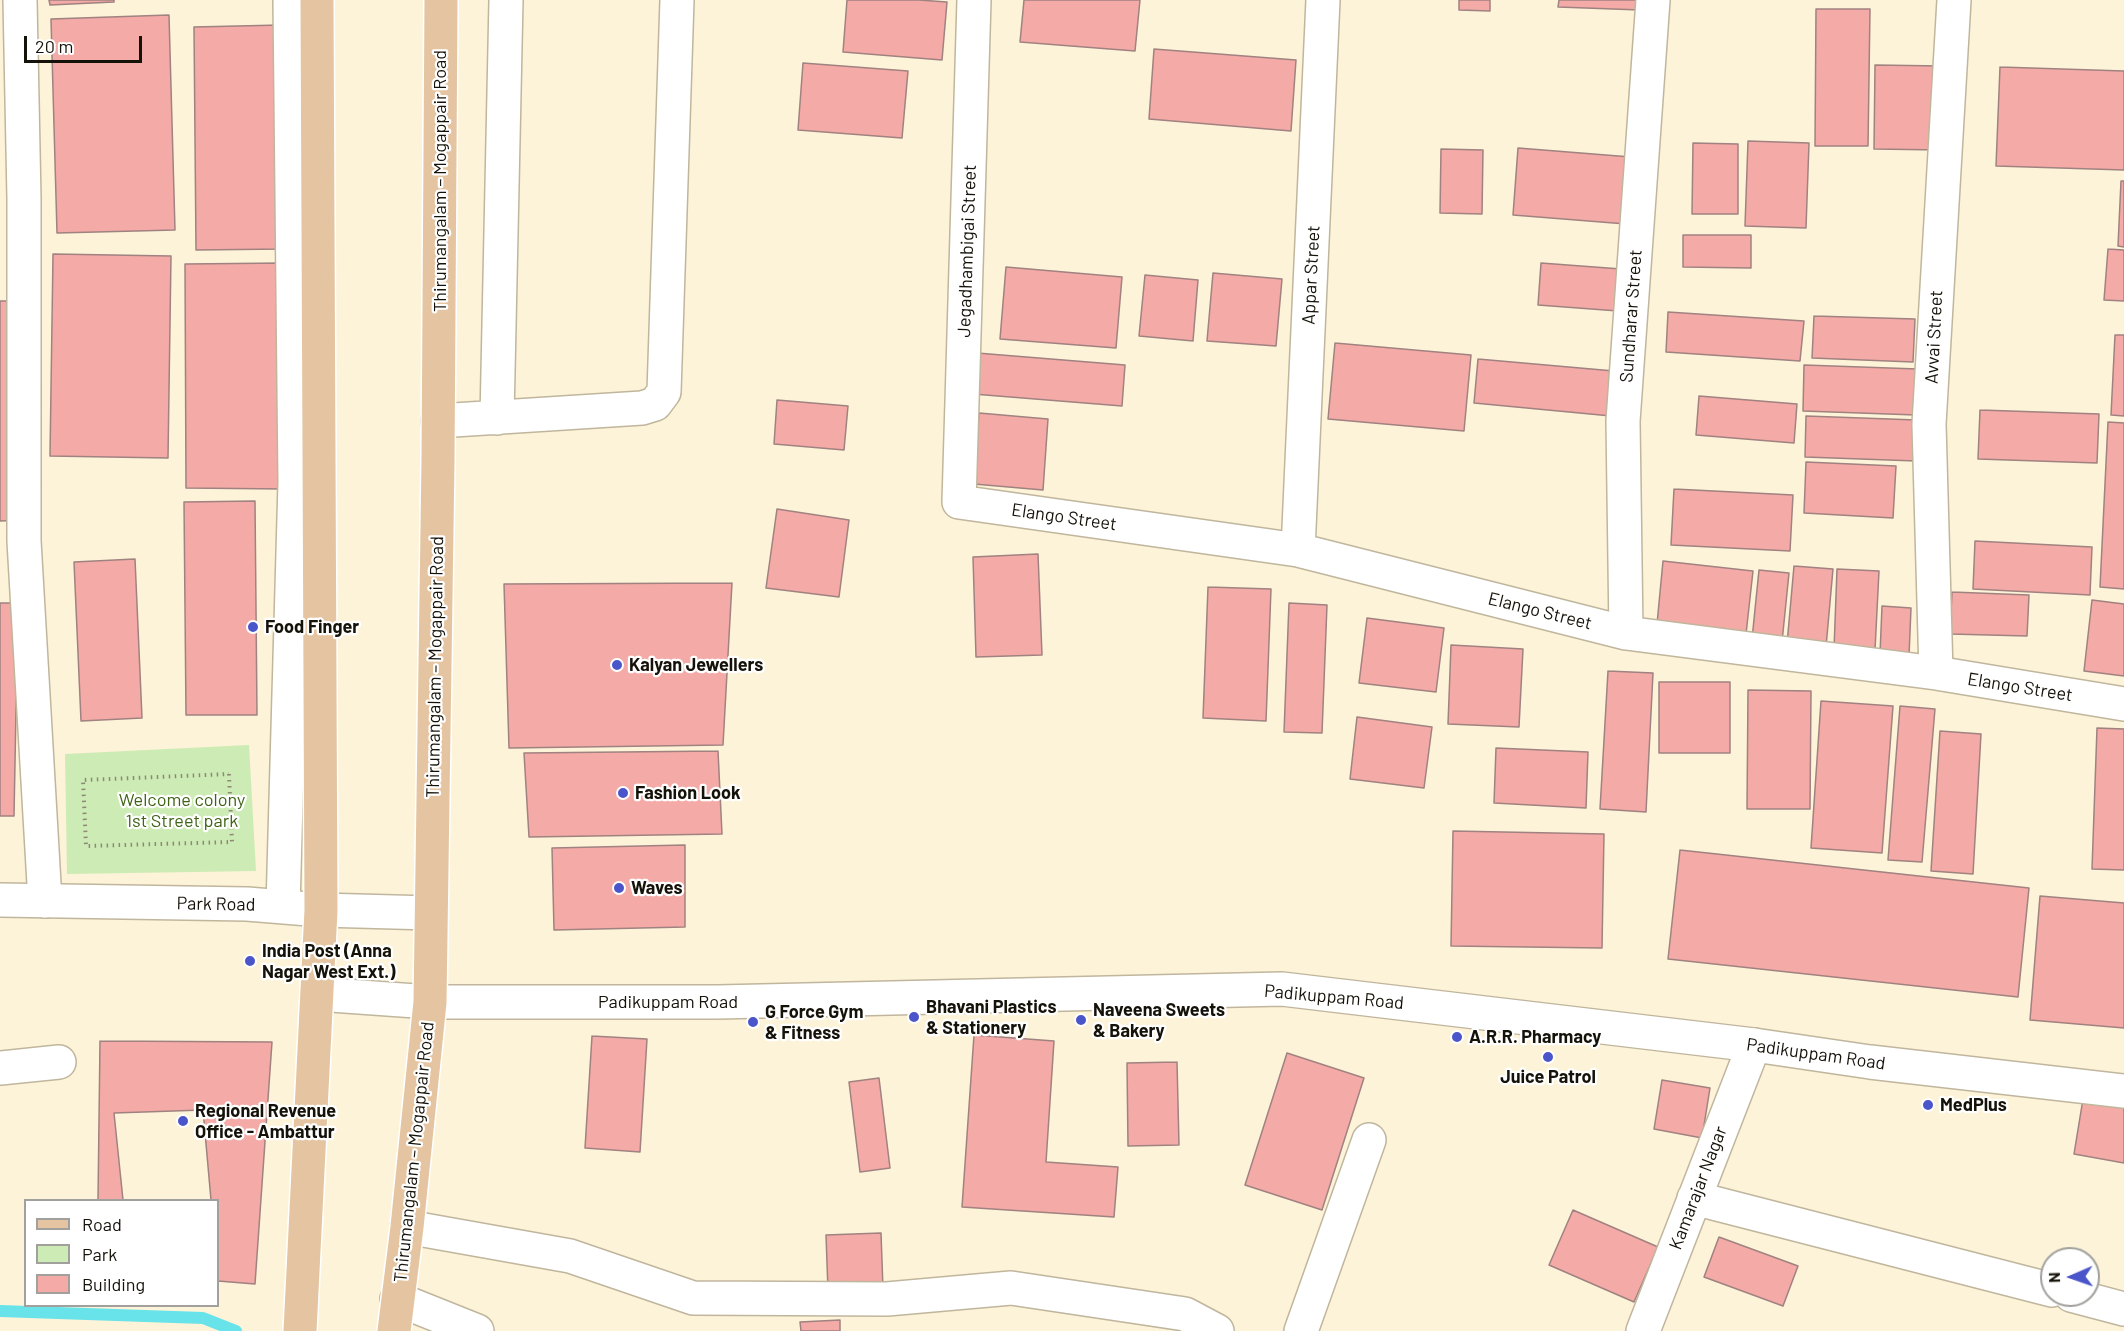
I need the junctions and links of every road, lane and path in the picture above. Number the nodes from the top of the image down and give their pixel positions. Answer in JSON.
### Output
{"nodes":[{"id":1,"x":20,"y":0,"type":"edge"},
{"id":2,"x":290,"y":0,"type":"edge"},
{"id":3,"x":317,"y":0,"type":"edge"},
{"id":4,"x":441,"y":0,"type":"edge"},
{"id":5,"x":506,"y":0,"type":"edge"},
{"id":6,"x":677,"y":0,"type":"edge"},
{"id":7,"x":974,"y":0,"type":"edge"},
{"id":8,"x":1323,"y":0,"type":"edge"},
{"id":9,"x":1653,"y":0,"type":"edge"},
{"id":10,"x":1954,"y":0,"type":"edge"},
{"id":11,"x":497,"y":418,"type":"junction"},
{"id":12,"x":438,"y":421,"type":"junction"},
{"id":13,"x":960,"y":502,"type":"joint"},
{"id":14,"x":12,"y":541,"type":"edge"},
{"id":15,"x":1299,"y":550,"type":"junction"},
{"id":16,"x":1626,"y":633,"type":"junction"},
{"id":17,"x":1936,"y":673,"type":"junction"},
{"id":18,"x":2124,"y":704,"type":"edge"},
{"id":19,"x":86,"y":846,"type":"joint"},
{"id":20,"x":0,"y":900,"type":"edge"},
{"id":21,"x":45,"y":901,"type":"junction"},
{"id":22,"x":283,"y":906,"type":"junction"},
{"id":23,"x":321,"y":910,"type":"junction"},
{"id":24,"x":431,"y":913,"type":"junction"},
{"id":25,"x":317,"y":994,"type":"junction"},
{"id":26,"x":430,"y":1002,"type":"junction"},
{"id":27,"x":1754,"y":1045,"type":"junction"},
{"id":28,"x":59,"y":1062,"type":"dead end"},
{"id":29,"x":0,"y":1068,"type":"edge"},
{"id":30,"x":2124,"y":1091,"type":"edge"},
{"id":31,"x":1369,"y":1140,"type":"dead end"},
{"id":32,"x":1694,"y":1198,"type":"junction"},
{"id":33,"x":407,"y":1227,"type":"junction"},
{"id":34,"x":2040,"y":1287,"type":"edge"},
{"id":35,"x":397,"y":1299,"type":"junction"},
{"id":36,"x":2100,"y":1303,"type":"edge"},
{"id":37,"x":2124,"y":1309,"type":"edge"},
{"id":38,"x":300,"y":1322,"type":"edge"},
{"id":39,"x":393,"y":1331,"type":"edge"},
{"id":40,"x":477,"y":1331,"type":"edge"},
{"id":41,"x":1217,"y":1331,"type":"edge"},
{"id":42,"x":1302,"y":1331,"type":"edge"},
{"id":43,"x":1642,"y":1331,"type":"edge"}],
"edges":[{"from":1,"to":14,"type":"street"},
{"from":2,"to":22,"type":"street"},
{"from":3,"to":23,"type":"main road"},
{"from":4,"to":12,"type":"main road","name":"Thirumangalam – Mogappair Road"},
{"from":5,"to":11,"type":"street"},
{"from":6,"to":11,"type":"street"},
{"from":7,"to":13,"type":"street","name":"Jegadhambigai Street"},
{"from":8,"to":15,"type":"street","name":"Appar Street"},
{"from":9,"to":16,"type":"street","name":"Sundharar Street"},
{"from":10,"to":17,"type":"street","name":"Avvai Street"},
{"from":11,"to":12,"type":"street"},
{"from":12,"to":24,"type":"main road","name":"Thirumangalam – Mogappair Road"},
{"from":13,"to":15,"type":"street","name":"Elango Street"},
{"from":14,"to":21,"type":"street"},
{"from":15,"to":16,"type":"street","name":"Elango Street"},
{"from":16,"to":17,"type":"street","name":"Elango Street"},
{"from":17,"to":18,"type":"street","name":"Elango Street"},
{"from":19,"to":19,"type":"path"},
{"from":20,"to":21,"type":"street","name":"Park Road"},
{"from":21,"to":22,"type":"street","name":"Park Road"},
{"from":22,"to":23,"type":"street","name":"Park Road"},
{"from":23,"to":24,"type":"street","name":"Park Road"},
{"from":23,"to":25,"type":"main road"},
{"from":24,"to":26,"type":"main road","name":"Thirumangalam – Mogappair Road"},
{"from":25,"to":26,"type":"street"},
{"from":25,"to":38,"type":"main road"},
{"from":26,"to":27,"type":"street","name":"Padikuppam Road"},
{"from":26,"to":33,"type":"main road","name":"Thirumangalam – Mogappair Road"},
{"from":27,"to":30,"type":"street","name":"Padikuppam Road"},
{"from":27,"to":32,"type":"street","name":"Kamarajar Nagar"},
{"from":28,"to":29,"type":"street"},
{"from":31,"to":42,"type":"street"},
{"from":32,"to":34,"type":"street"},
{"from":32,"to":43,"type":"street","name":"Kamarajar Nagar"},
{"from":33,"to":35,"type":"main road","name":"Thirumangalam – Mogappair Road"},
{"from":33,"to":41,"type":"street"},
{"from":35,"to":39,"type":"main road","name":"Thirumangalam – Mogappair Road"},
{"from":35,"to":40,"type":"street"},
{"from":36,"to":37,"type":"street"}]}
